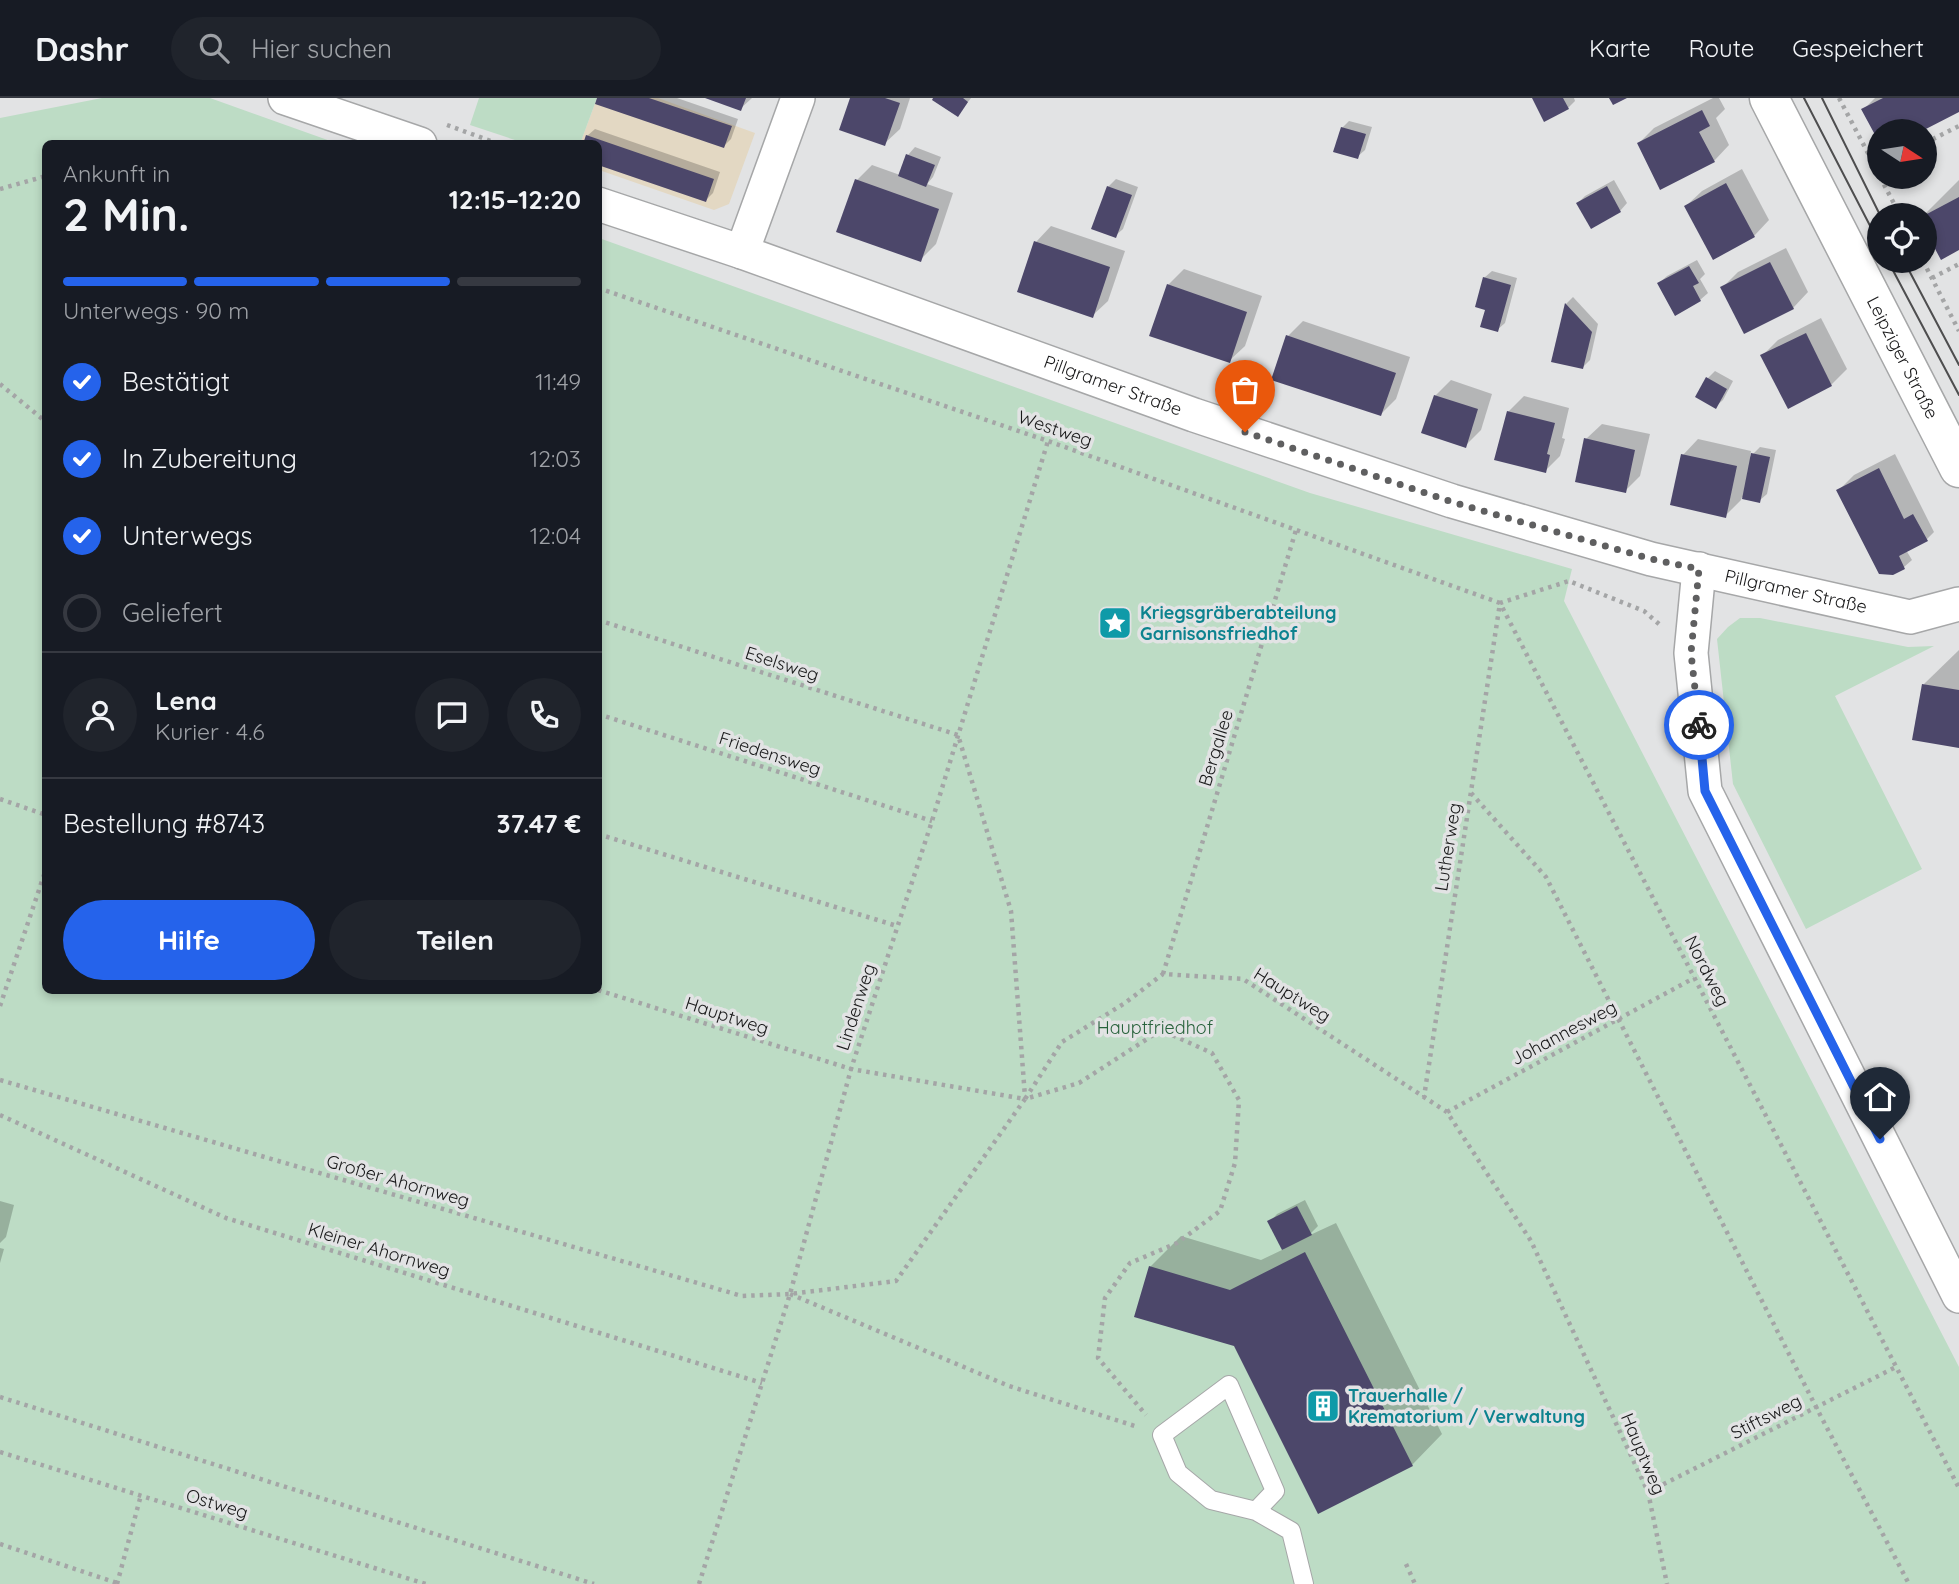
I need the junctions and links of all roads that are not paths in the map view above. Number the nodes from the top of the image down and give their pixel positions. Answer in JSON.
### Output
{"nodes":[{"id":1,"x":285,"y":98,"type":"edge"},
{"id":2,"x":798,"y":98,"type":"edge"},
{"id":3,"x":1769,"y":98,"type":"edge"},
{"id":4,"x":407,"y":140,"type":"edge"},
{"id":5,"x":602,"y":205,"type":"edge"},
{"id":6,"x":742,"y":252,"type":"junction"},
{"id":7,"x":1959,"y":468,"type":"edge"},
{"id":8,"x":1699,"y":569,"type":"junction"},
{"id":9,"x":1959,"y":604,"type":"edge"},
{"id":10,"x":1959,"y":1296,"type":"edge"},
{"id":11,"x":1256,"y":1511,"type":"junction"},
{"id":12,"x":1304,"y":1584,"type":"edge"}],
"edges":[{"from":1,"to":4,"type":"street"},
{"from":2,"to":6,"type":"street"},
{"from":3,"to":7,"type":"street","name":"Leipziger Straße"},
{"from":5,"to":6,"type":"street","name":"Pillgramer Straße"},
{"from":6,"to":8,"type":"street","name":"Pillgramer Straße"},
{"from":8,"to":9,"type":"street","name":"Pillgramer Straße"},
{"from":8,"to":10,"type":"street"},
{"from":11,"to":11,"type":"lane"},
{"from":11,"to":12,"type":"lane"}]}
